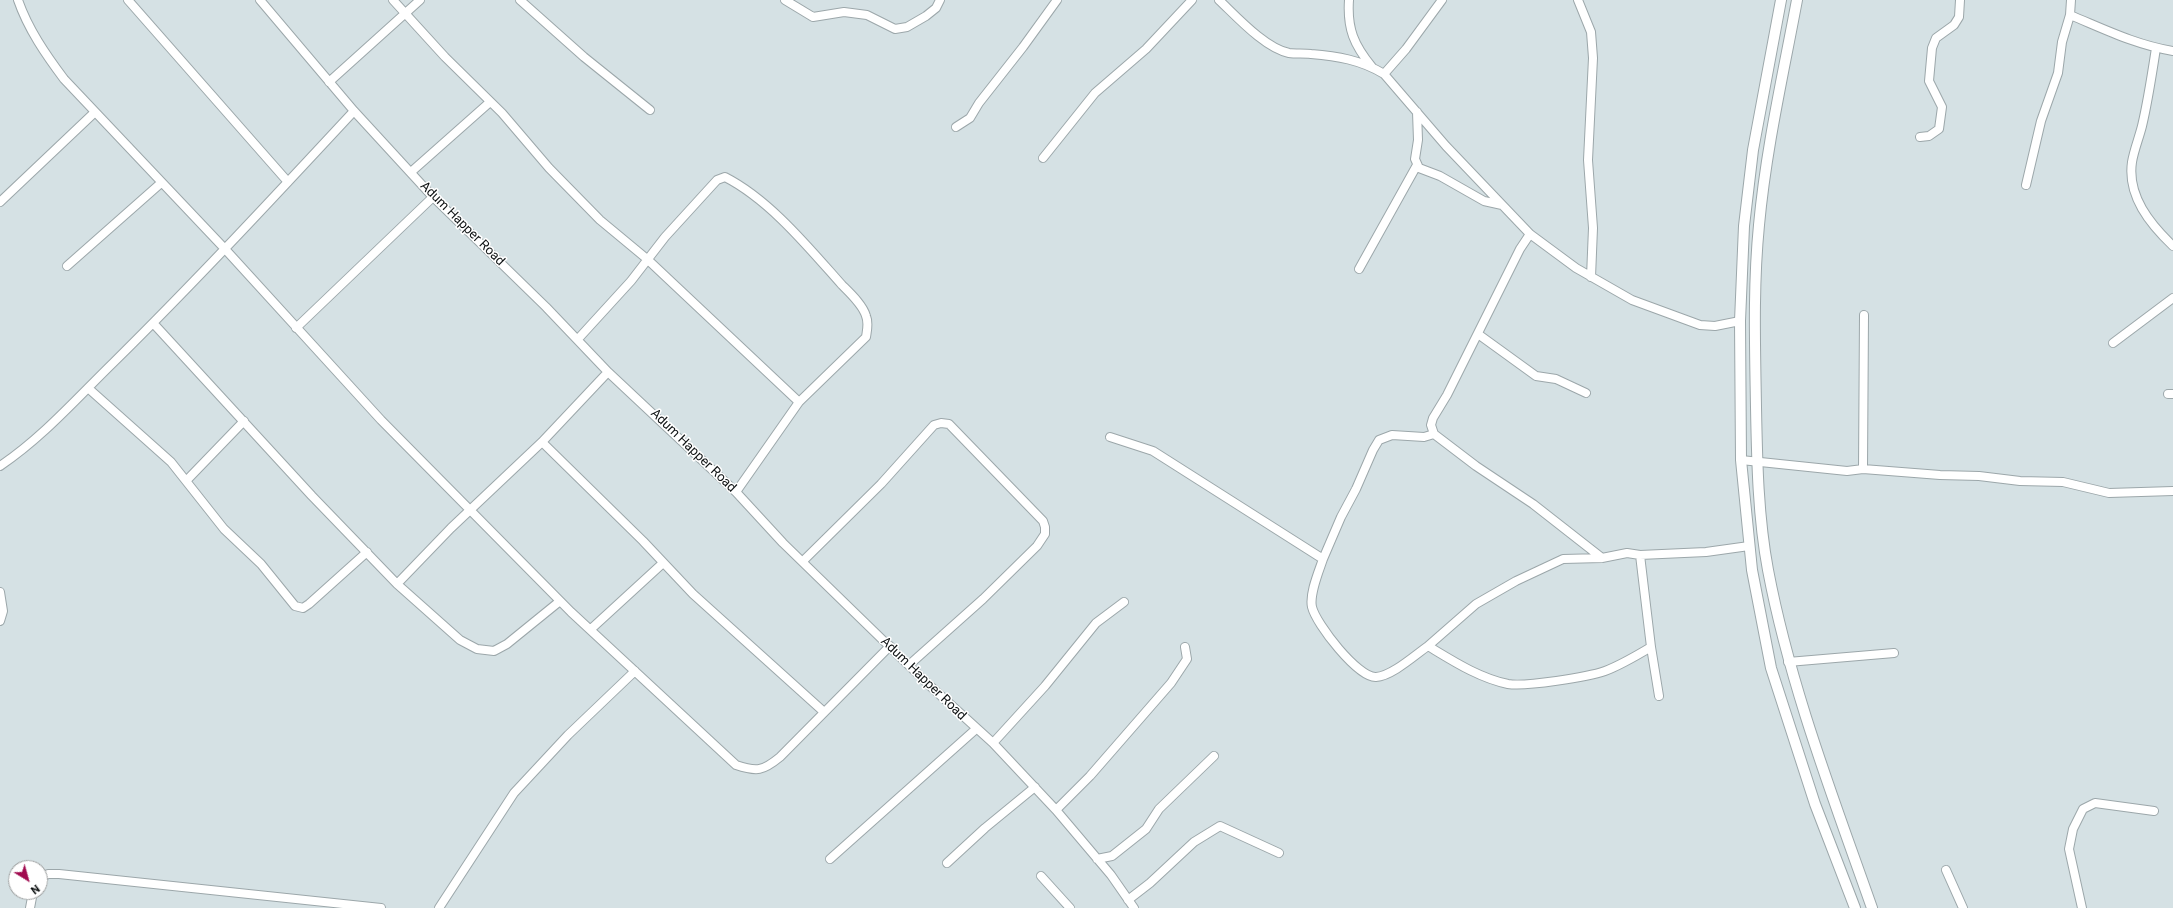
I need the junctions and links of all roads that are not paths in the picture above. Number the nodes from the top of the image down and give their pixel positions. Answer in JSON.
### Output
{"nodes":[{"id":1,"x":18,"y":0,"type":"edge"},
{"id":2,"x":128,"y":0,"type":"edge"},
{"id":3,"x":260,"y":0,"type":"edge"},
{"id":4,"x":393,"y":0,"type":"edge"},
{"id":5,"x":420,"y":0,"type":"edge"},
{"id":6,"x":520,"y":0,"type":"edge"},
{"id":7,"x":785,"y":0,"type":"edge"},
{"id":8,"x":940,"y":0,"type":"edge"},
{"id":9,"x":1057,"y":0,"type":"edge"},
{"id":10,"x":1192,"y":0,"type":"edge"},
{"id":11,"x":1219,"y":0,"type":"edge"},
{"id":12,"x":1349,"y":0,"type":"edge"},
{"id":13,"x":1442,"y":0,"type":"edge"},
{"id":14,"x":1578,"y":0,"type":"edge"},
{"id":15,"x":1781,"y":0,"type":"edge"},
{"id":16,"x":1797,"y":0,"type":"edge"},
{"id":17,"x":1960,"y":0,"type":"edge"},
{"id":18,"x":2071,"y":0,"type":"edge"},
{"id":19,"x":406,"y":12,"type":"junction"},
{"id":20,"x":2070,"y":15,"type":"junction"},
{"id":21,"x":2156,"y":48,"type":"junction"},
{"id":22,"x":2173,"y":51,"type":"edge"},
{"id":23,"x":1372,"y":67,"type":"junction"},
{"id":24,"x":1384,"y":74,"type":"junction"},
{"id":25,"x":329,"y":82,"type":"junction"},
{"id":26,"x":490,"y":102,"type":"junction"},
{"id":27,"x":650,"y":110,"type":"dead end"},
{"id":28,"x":354,"y":111,"type":"junction"},
{"id":29,"x":95,"y":112,"type":"junction"},
{"id":30,"x":1417,"y":112,"type":"junction"},
{"id":31,"x":956,"y":127,"type":"dead end"},
{"id":32,"x":1920,"y":137,"type":"dead end"},
{"id":33,"x":1043,"y":158,"type":"dead end"},
{"id":34,"x":1417,"y":165,"type":"junction"},
{"id":35,"x":410,"y":172,"type":"junction"},
{"id":36,"x":288,"y":182,"type":"junction"},
{"id":37,"x":161,"y":183,"type":"junction"},
{"id":38,"x":2026,"y":185,"type":"dead end"},
{"id":39,"x":433,"y":197,"type":"junction"},
{"id":40,"x":0,"y":202,"type":"edge"},
{"id":41,"x":1503,"y":205,"type":"junction"},
{"id":42,"x":1530,"y":234,"type":"junction"},
{"id":43,"x":2173,"y":246,"type":"edge"},
{"id":44,"x":225,"y":249,"type":"junction"},
{"id":45,"x":647,"y":259,"type":"junction"},
{"id":46,"x":67,"y":266,"type":"dead end"},
{"id":47,"x":1359,"y":270,"type":"dead end"},
{"id":48,"x":1591,"y":277,"type":"junction"},
{"id":49,"x":2173,"y":298,"type":"edge"},
{"id":50,"x":1864,"y":315,"type":"dead end"},
{"id":51,"x":1740,"y":321,"type":"junction"},
{"id":52,"x":154,"y":323,"type":"junction"},
{"id":53,"x":296,"y":328,"type":"junction"},
{"id":54,"x":1478,"y":334,"type":"junction"},
{"id":55,"x":578,"y":339,"type":"junction"},
{"id":56,"x":2113,"y":343,"type":"dead end"},
{"id":57,"x":608,"y":372,"type":"junction"},
{"id":58,"x":88,"y":388,"type":"junction"},
{"id":59,"x":1586,"y":393,"type":"dead end"},
{"id":60,"x":798,"y":402,"type":"junction"},
{"id":61,"x":244,"y":421,"type":"junction"},
{"id":62,"x":1434,"y":434,"type":"junction"},
{"id":63,"x":1110,"y":437,"type":"dead end"},
{"id":64,"x":542,"y":442,"type":"junction"},
{"id":65,"x":1741,"y":460,"type":"junction"},
{"id":66,"x":1757,"y":462,"type":"junction"},
{"id":67,"x":0,"y":466,"type":"edge"},
{"id":68,"x":1864,"y":469,"type":"junction"},
{"id":69,"x":187,"y":480,"type":"junction"},
{"id":70,"x":2173,"y":491,"type":"edge"},
{"id":71,"x":736,"y":492,"type":"junction"},
{"id":72,"x":470,"y":510,"type":"junction"},
{"id":73,"x":1749,"y":546,"type":"junction"},
{"id":74,"x":367,"y":552,"type":"junction"},
{"id":75,"x":1640,"y":555,"type":"junction"},
{"id":76,"x":1602,"y":558,"type":"junction"},
{"id":77,"x":1323,"y":559,"type":"junction"},
{"id":78,"x":803,"y":561,"type":"junction"},
{"id":79,"x":663,"y":563,"type":"junction"},
{"id":80,"x":397,"y":584,"type":"junction"},
{"id":81,"x":0,"y":592,"type":"edge"},
{"id":82,"x":560,"y":601,"type":"junction"},
{"id":83,"x":1124,"y":602,"type":"dead end"},
{"id":84,"x":0,"y":621,"type":"edge"},
{"id":85,"x":591,"y":629,"type":"junction"},
{"id":86,"x":890,"y":646,"type":"junction"},
{"id":87,"x":1428,"y":646,"type":"junction"},
{"id":88,"x":1185,"y":647,"type":"dead end"},
{"id":89,"x":1651,"y":647,"type":"junction"},
{"id":90,"x":1894,"y":653,"type":"dead end"},
{"id":91,"x":1788,"y":662,"type":"junction"},
{"id":92,"x":908,"y":665,"type":"junction"},
{"id":93,"x":635,"y":671,"type":"junction"},
{"id":94,"x":1659,"y":696,"type":"dead end"},
{"id":95,"x":824,"y":712,"type":"junction"},
{"id":96,"x":976,"y":729,"type":"junction"},
{"id":97,"x":992,"y":742,"type":"junction"},
{"id":98,"x":1214,"y":756,"type":"dead end"},
{"id":99,"x":1034,"y":787,"type":"junction"},
{"id":100,"x":1833,"y":797,"type":"junction"},
{"id":101,"x":1815,"y":804,"type":"junction"},
{"id":102,"x":1056,"y":810,"type":"junction"},
{"id":103,"x":2154,"y":811,"type":"dead end"},
{"id":104,"x":1279,"y":853,"type":"dead end"},
{"id":105,"x":1097,"y":858,"type":"junction"},
{"id":106,"x":830,"y":859,"type":"dead end"},
{"id":107,"x":947,"y":863,"type":"dead end"},
{"id":108,"x":1946,"y":870,"type":"dead end"},
{"id":109,"x":48,"y":874,"type":"edge"},
{"id":110,"x":1041,"y":876,"type":"dead end"},
{"id":111,"x":1130,"y":905,"type":"edge"},
{"id":112,"x":381,"y":908,"type":"edge"},
{"id":113,"x":439,"y":908,"type":"edge"},
{"id":114,"x":1070,"y":908,"type":"edge"},
{"id":115,"x":1855,"y":908,"type":"edge"},
{"id":116,"x":1872,"y":908,"type":"edge"},
{"id":117,"x":1963,"y":908,"type":"edge"},
{"id":118,"x":2082,"y":908,"type":"edge"}],
"edges":[{"from":1,"to":29,"type":"street"},
{"from":2,"to":36,"type":"street"},
{"from":3,"to":25,"type":"street","name":"Adum Happer Road"},
{"from":4,"to":19,"type":"street"},
{"from":5,"to":19,"type":"street"},
{"from":6,"to":27,"type":"street"},
{"from":7,"to":8,"type":"street"},
{"from":9,"to":31,"type":"street"},
{"from":10,"to":33,"type":"street"},
{"from":11,"to":23,"type":"street"},
{"from":12,"to":23,"type":"street"},
{"from":13,"to":24,"type":"street"},
{"from":14,"to":48,"type":"street"},
{"from":15,"to":51,"type":"street"},
{"from":16,"to":66,"type":"street"},
{"from":17,"to":32,"type":"street"},
{"from":18,"to":20,"type":"street"},
{"from":19,"to":25,"type":"street"},
{"from":19,"to":26,"type":"street"},
{"from":20,"to":21,"type":"street"},
{"from":20,"to":38,"type":"street"},
{"from":21,"to":22,"type":"street"},
{"from":21,"to":43,"type":"street"},
{"from":23,"to":24,"type":"street"},
{"from":24,"to":30,"type":"street"},
{"from":25,"to":28,"type":"street","name":"Adum Happer Road"},
{"from":26,"to":35,"type":"street"},
{"from":26,"to":45,"type":"street"},
{"from":28,"to":35,"type":"street","name":"Adum Happer Road"},
{"from":28,"to":36,"type":"street"},
{"from":29,"to":37,"type":"street"},
{"from":29,"to":40,"type":"street"},
{"from":30,"to":34,"type":"street"},
{"from":30,"to":41,"type":"street"},
{"from":34,"to":41,"type":"street"},
{"from":34,"to":47,"type":"street"},
{"from":35,"to":39,"type":"street","name":"Adum Happer Road"},
{"from":36,"to":44,"type":"street"},
{"from":37,"to":44,"type":"street"},
{"from":37,"to":46,"type":"street"},
{"from":39,"to":53,"type":"street"},
{"from":39,"to":55,"type":"street","name":"Adum Happer Road"},
{"from":41,"to":42,"type":"street"},
{"from":42,"to":48,"type":"street"},
{"from":42,"to":54,"type":"street"},
{"from":44,"to":52,"type":"street"},
{"from":44,"to":53,"type":"street"},
{"from":45,"to":55,"type":"street"},
{"from":45,"to":60,"type":"street"},
{"from":45,"to":60,"type":"street"},
{"from":48,"to":51,"type":"street"},
{"from":49,"to":56,"type":"street"},
{"from":50,"to":68,"type":"street"},
{"from":51,"to":65,"type":"street"},
{"from":52,"to":58,"type":"street"},
{"from":52,"to":61,"type":"street"},
{"from":53,"to":72,"type":"street"},
{"from":54,"to":59,"type":"street"},
{"from":54,"to":62,"type":"street"},
{"from":55,"to":57,"type":"street","name":"Adum Happer Road"},
{"from":57,"to":64,"type":"street"},
{"from":57,"to":71,"type":"street","name":"Adum Happer Road"},
{"from":58,"to":67,"type":"street"},
{"from":58,"to":69,"type":"street"},
{"from":60,"to":71,"type":"street"},
{"from":61,"to":69,"type":"street"},
{"from":61,"to":74,"type":"street"},
{"from":62,"to":76,"type":"street"},
{"from":62,"to":77,"type":"street"},
{"from":63,"to":77,"type":"street"},
{"from":64,"to":72,"type":"street"},
{"from":64,"to":79,"type":"street"},
{"from":65,"to":66,"type":"street"},
{"from":65,"to":73,"type":"street"},
{"from":66,"to":68,"type":"street"},
{"from":66,"to":91,"type":"street"},
{"from":68,"to":70,"type":"street"},
{"from":69,"to":74,"type":"street"},
{"from":71,"to":78,"type":"street","name":"Adum Happer Road"},
{"from":72,"to":80,"type":"street"},
{"from":72,"to":82,"type":"street"},
{"from":73,"to":75,"type":"street"},
{"from":73,"to":101,"type":"street"},
{"from":74,"to":80,"type":"street"},
{"from":75,"to":76,"type":"street"},
{"from":75,"to":89,"type":"street"},
{"from":76,"to":87,"type":"street"},
{"from":77,"to":87,"type":"street"},
{"from":78,"to":86,"type":"street","name":"Adum Happer Road"},
{"from":78,"to":92,"type":"street"},
{"from":79,"to":85,"type":"street"},
{"from":79,"to":95,"type":"street"},
{"from":80,"to":82,"type":"street"},
{"from":81,"to":84,"type":"street"},
{"from":82,"to":85,"type":"street"},
{"from":83,"to":97,"type":"street"},
{"from":85,"to":93,"type":"street"},
{"from":86,"to":92,"type":"street","name":"Adum Happer Road"},
{"from":86,"to":95,"type":"street"},
{"from":87,"to":89,"type":"street"},
{"from":88,"to":102,"type":"street"},
{"from":89,"to":94,"type":"street"},
{"from":90,"to":91,"type":"street"},
{"from":91,"to":100,"type":"street"},
{"from":92,"to":96,"type":"street","name":"Adum Happer Road"},
{"from":93,"to":95,"type":"street"},
{"from":93,"to":113,"type":"street"},
{"from":96,"to":97,"type":"street","name":"Adum Happer Road"},
{"from":96,"to":106,"type":"street"},
{"from":97,"to":99,"type":"street","name":"Adum Happer Road"},
{"from":98,"to":105,"type":"street"},
{"from":99,"to":102,"type":"street","name":"Adum Happer Road"},
{"from":99,"to":107,"type":"street"},
{"from":100,"to":101,"type":"street"},
{"from":100,"to":116,"type":"street"},
{"from":101,"to":115,"type":"street"},
{"from":102,"to":105,"type":"street","name":"Adum Happer Road"},
{"from":103,"to":118,"type":"street"},
{"from":104,"to":111,"type":"street"},
{"from":105,"to":111,"type":"street","name":"Adum Happer Road"},
{"from":108,"to":117,"type":"street"},
{"from":109,"to":112,"type":"street"},
{"from":110,"to":114,"type":"street"}]}
